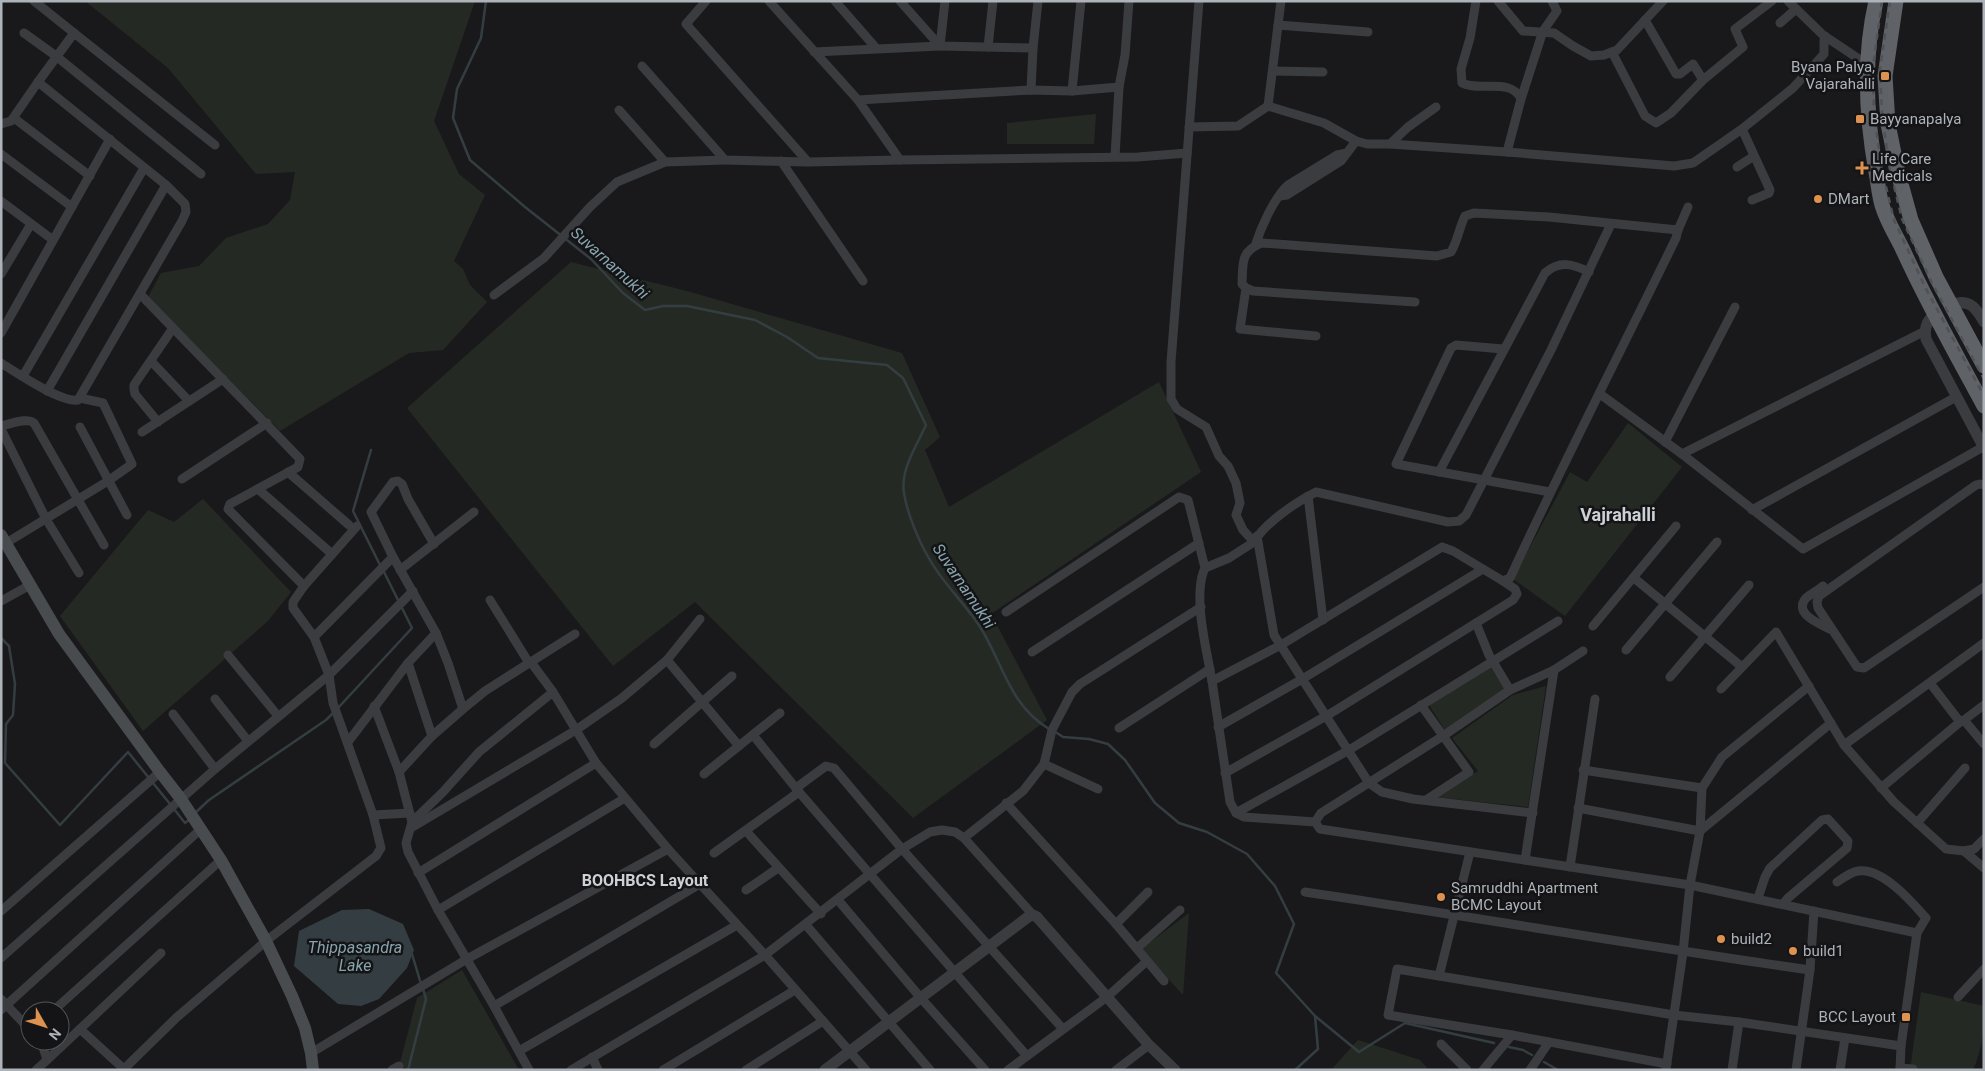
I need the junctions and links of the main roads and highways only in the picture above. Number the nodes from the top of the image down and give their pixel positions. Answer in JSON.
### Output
{"nodes":[{"id":1,"x":1876,"y":1,"type":"edge"},
{"id":2,"x":1896,"y":1,"type":"edge"},
{"id":3,"x":1949,"y":302,"type":"junction"},
{"id":4,"x":1933,"y":311,"type":"junction"},
{"id":5,"x":1984,"y":366,"type":"edge"},
{"id":6,"x":1984,"y":406,"type":"edge"},
{"id":7,"x":4,"y":539,"type":"edge"},
{"id":8,"x":313,"y":1070,"type":"edge"}],
"edges":[{"from":1,"to":4,"type":"highway"},
{"from":2,"to":3,"type":"highway"},
{"from":3,"to":4,"type":"highway"},
{"from":3,"to":5,"type":"highway"},
{"from":4,"to":6,"type":"highway"},
{"from":7,"to":8,"type":"main road"}]}
